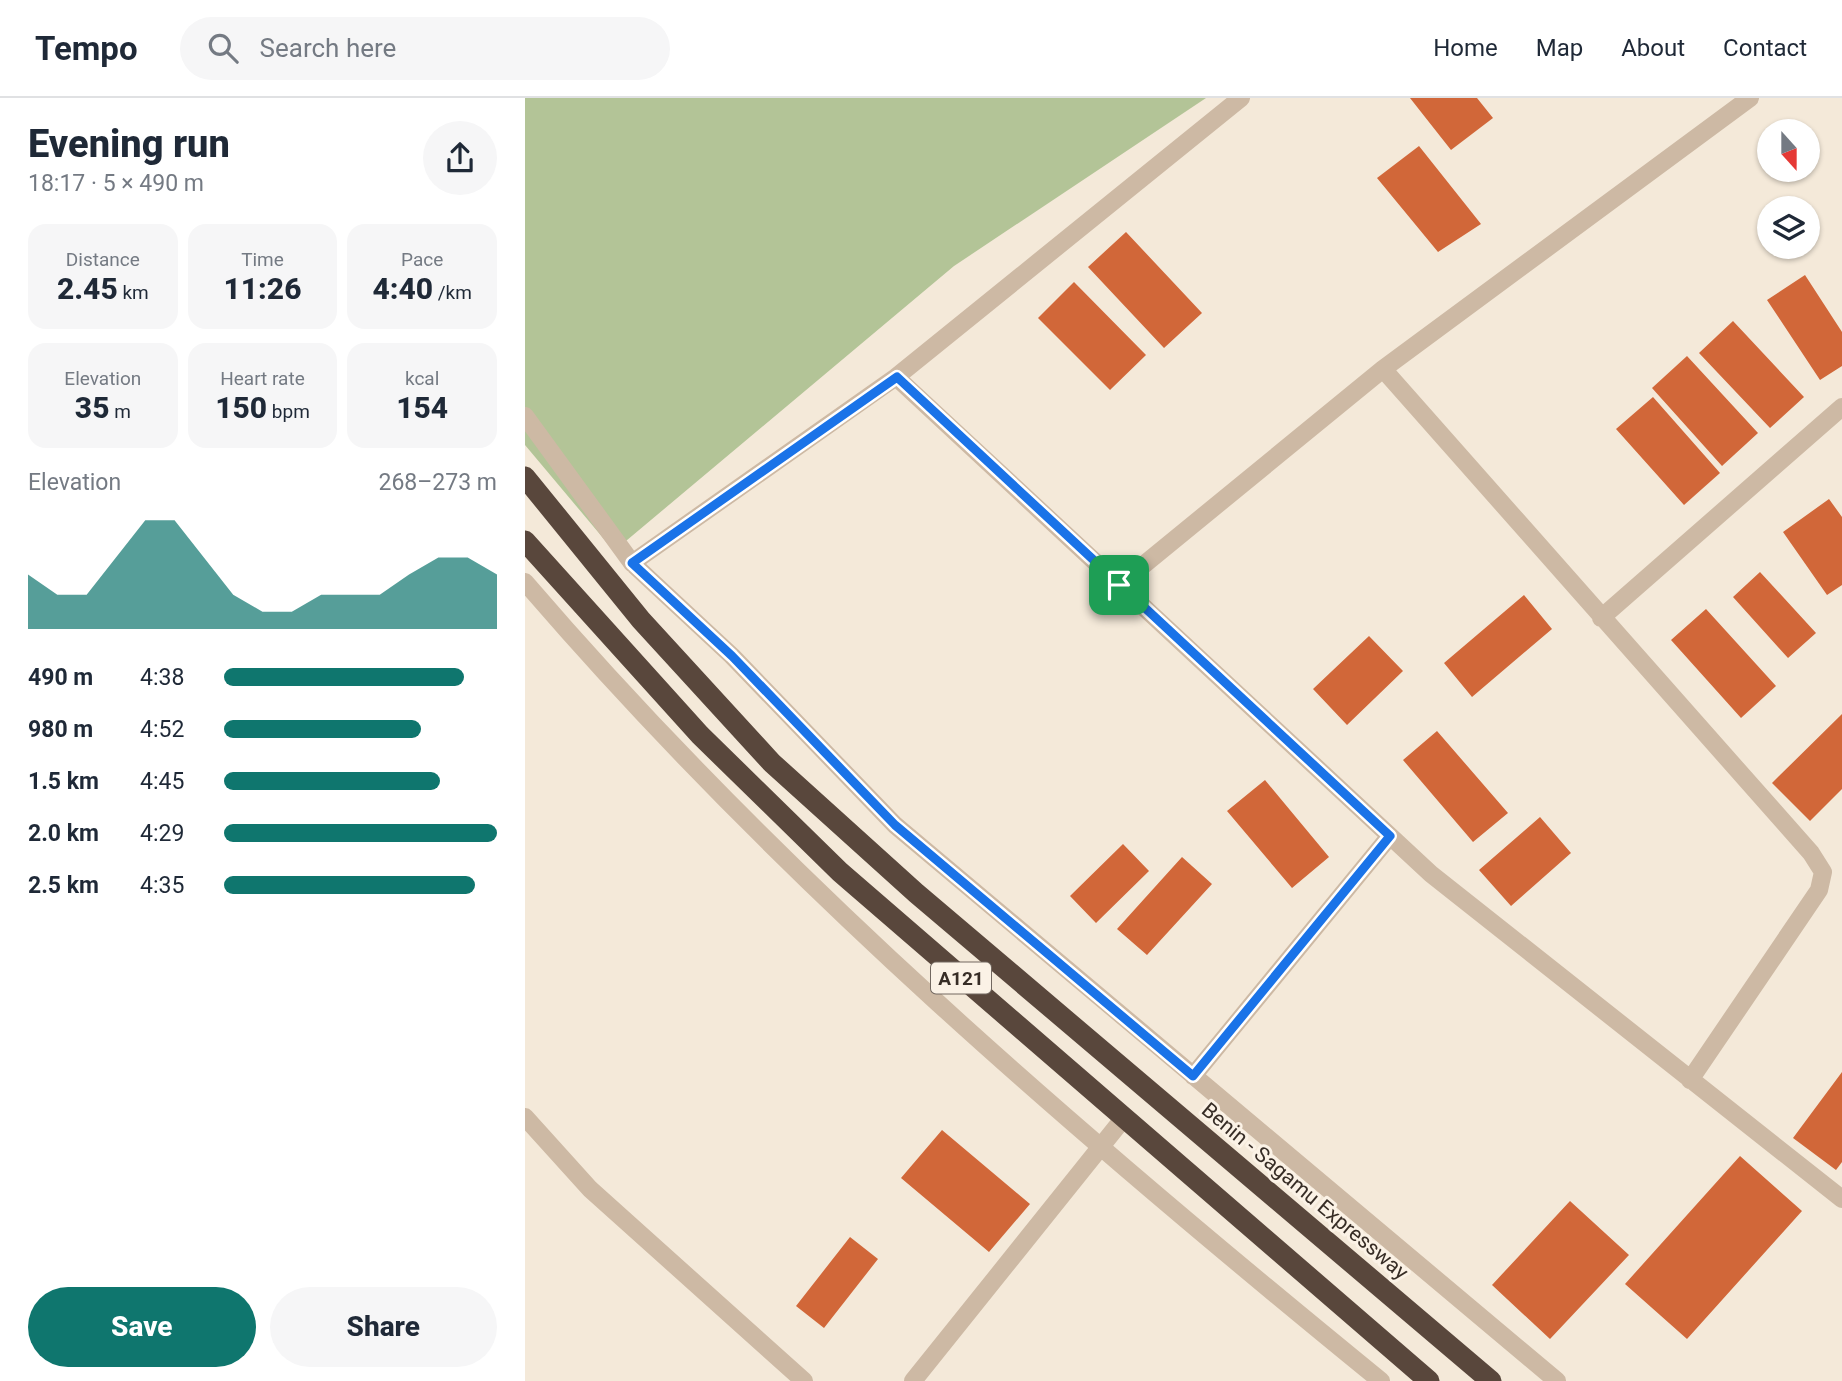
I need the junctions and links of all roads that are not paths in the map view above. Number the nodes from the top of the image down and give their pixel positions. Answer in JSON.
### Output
{"nodes":[{"id":1,"x":1241,"y":98,"type":"edge"},
{"id":2,"x":1750,"y":98,"type":"edge"},
{"id":3,"x":1383,"y":369,"type":"junction"},
{"id":4,"x":897,"y":377,"type":"junction"},
{"id":5,"x":1842,"y":407,"type":"edge"},
{"id":6,"x":525,"y":416,"type":"edge"},
{"id":7,"x":525,"y":477,"type":"edge"},
{"id":8,"x":525,"y":541,"type":"edge"},
{"id":9,"x":632,"y":563,"type":"junction"},
{"id":10,"x":525,"y":582,"type":"edge"},
{"id":11,"x":1119,"y":585,"type":"junction"},
{"id":12,"x":1601,"y":618,"type":"junction"},
{"id":13,"x":1390,"y":836,"type":"junction"},
{"id":14,"x":916,"y":893,"type":"junction"},
{"id":15,"x":892,"y":917,"type":"junction"},
{"id":16,"x":1193,"y":1076,"type":"junction"},
{"id":17,"x":1690,"y":1080,"type":"junction"},
{"id":18,"x":525,"y":1117,"type":"edge"},
{"id":19,"x":1123,"y":1119,"type":"junction"},
{"id":20,"x":1100,"y":1147,"type":"junction"},
{"id":21,"x":1842,"y":1199,"type":"edge"},
{"id":22,"x":804,"y":1381,"type":"edge"},
{"id":23,"x":913,"y":1381,"type":"edge"},
{"id":24,"x":1381,"y":1381,"type":"edge"},
{"id":25,"x":1429,"y":1381,"type":"edge"},
{"id":26,"x":1491,"y":1381,"type":"edge"},
{"id":27,"x":1557,"y":1381,"type":"edge"}],
"edges":[{"from":1,"to":4,"type":"street"},
{"from":2,"to":3,"type":"street"},
{"from":3,"to":11,"type":"street"},
{"from":3,"to":12,"type":"street"},
{"from":4,"to":9,"type":"street"},
{"from":4,"to":11,"type":"street"},
{"from":5,"to":12,"type":"street"},
{"from":6,"to":9,"type":"street"},
{"from":7,"to":14,"type":"highway","name":"Benin - Sagamu Expressway","number":"A121"},
{"from":8,"to":15,"type":"highway","number":"A121"},
{"from":9,"to":16,"type":"street"},
{"from":10,"to":20,"type":"street"},
{"from":11,"to":13,"type":"street"},
{"from":12,"to":17,"type":"street"},
{"from":13,"to":16,"type":"street"},
{"from":13,"to":17,"type":"street"},
{"from":14,"to":15,"type":"highway"},
{"from":14,"to":26,"type":"highway","name":"Benin - Sagamu Expressway","number":"A121"},
{"from":15,"to":19,"type":"highway","number":"A121"},
{"from":16,"to":27,"type":"street"},
{"from":17,"to":21,"type":"street"},
{"from":18,"to":22,"type":"street"},
{"from":19,"to":20,"type":"street"},
{"from":19,"to":25,"type":"highway","number":"A121"},
{"from":20,"to":23,"type":"street"},
{"from":20,"to":24,"type":"street"}]}
